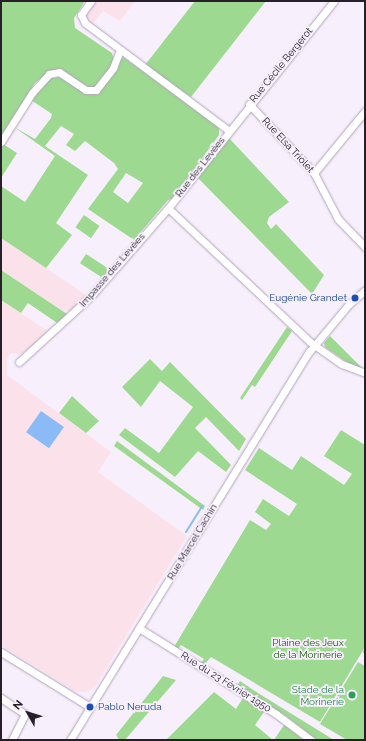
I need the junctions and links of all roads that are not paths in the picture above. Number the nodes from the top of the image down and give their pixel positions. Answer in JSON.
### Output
{"nodes":[{"id":1,"x":91,"y":1,"type":"edge"},
{"id":2,"x":334,"y":1,"type":"edge"},
{"id":3,"x":120,"y":50,"type":"junction"},
{"id":4,"x":249,"y":104,"type":"junction"},
{"id":5,"x":365,"y":111,"type":"edge"},
{"id":6,"x":228,"y":130,"type":"junction"},
{"id":7,"x":1,"y":142,"type":"edge"},
{"id":8,"x":314,"y":173,"type":"junction"},
{"id":9,"x":168,"y":208,"type":"junction"},
{"id":10,"x":365,"y":246,"type":"edge"},
{"id":11,"x":365,"y":290,"type":"edge"},
{"id":12,"x":314,"y":345,"type":"junction"},
{"id":13,"x":19,"y":362,"type":"dead end"},
{"id":14,"x":365,"y":373,"type":"edge"},
{"id":15,"x":140,"y":628,"type":"junction"},
{"id":16,"x":1,"y":652,"type":"edge"},
{"id":17,"x":1,"y":698,"type":"edge"},
{"id":18,"x":90,"y":708,"type":"junction"},
{"id":19,"x":12,"y":740,"type":"edge"},
{"id":20,"x":70,"y":740,"type":"edge"},
{"id":21,"x":311,"y":740,"type":"edge"}],
"edges":[{"from":1,"to":3,"type":"street","name":"Rue des Levées"},
{"from":2,"to":4,"type":"street","name":"Rue Cécile Bergerot"},
{"from":3,"to":6,"type":"street","name":"Rue des Levées"},
{"from":3,"to":7,"type":"street"},
{"from":4,"to":6,"type":"street","name":"Rue Cécile Bergerot"},
{"from":4,"to":8,"type":"street","name":"Rue Elsa Triolet"},
{"from":5,"to":8,"type":"street"},
{"from":6,"to":9,"type":"street","name":"Rue des Levées"},
{"from":8,"to":10,"type":"street","name":"Rue Elsa Triolet"},
{"from":9,"to":12,"type":"street"},
{"from":9,"to":13,"type":"street","name":"Impasse des Levées"},
{"from":11,"to":12,"type":"street","name":"Rue Marcel Cachin"},
{"from":12,"to":14,"type":"street"},
{"from":12,"to":15,"type":"street","name":"Rue Marcel Cachin"},
{"from":15,"to":18,"type":"street","name":"Rue Marcel Cachin"},
{"from":15,"to":21,"type":"street","name":"Rue du 23 Février 1950"},
{"from":16,"to":18,"type":"street"},
{"from":17,"to":19,"type":"street"},
{"from":18,"to":20,"type":"street","name":"Rue Marcel Cachin"}]}
